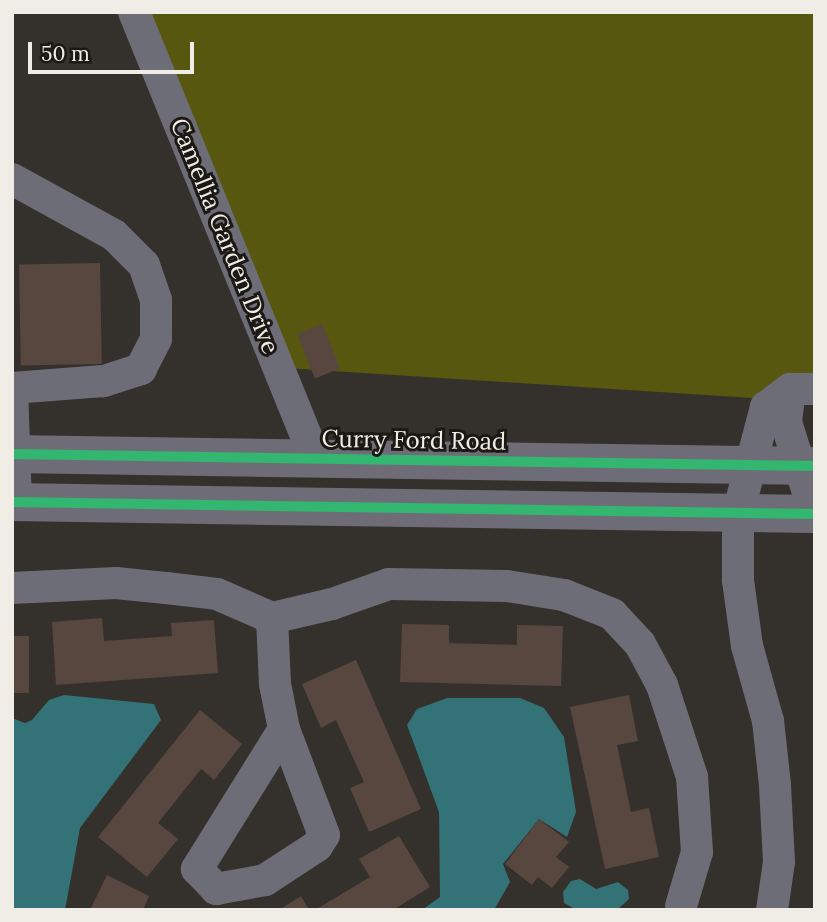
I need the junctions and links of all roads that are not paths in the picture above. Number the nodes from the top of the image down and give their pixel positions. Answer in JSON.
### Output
{"nodes":[{"id":1,"x":134,"y":12,"type":"edge"},
{"id":2,"x":12,"y":179,"type":"edge"},
{"id":3,"x":802,"y":389,"type":"edge"},
{"id":4,"x":13,"y":454,"type":"edge"},
{"id":5,"x":316,"y":460,"type":"junction"},
{"id":6,"x":747,"y":465,"type":"junction"},
{"id":7,"x":806,"y":466,"type":"edge"},
{"id":8,"x":14,"y":502,"type":"edge"},
{"id":9,"x":738,"y":513,"type":"junction"},
{"id":10,"x":815,"y":514,"type":"edge"},
{"id":11,"x":12,"y":589,"type":"edge"},
{"id":12,"x":272,"y":618,"type":"junction"},
{"id":13,"x":284,"y":729,"type":"junction"},
{"id":14,"x":679,"y":908,"type":"edge"},
{"id":15,"x":772,"y":910,"type":"edge"}],
"edges":[{"from":1,"to":5,"type":"street","name":"Camellia Garden Drive"},
{"from":2,"to":4,"type":"street"},
{"from":3,"to":6,"type":"street"},
{"from":3,"to":7,"type":"street"},
{"from":4,"to":5,"type":"main road","name":"Curry Ford Road"},
{"from":4,"to":8,"type":"street"},
{"from":5,"to":6,"type":"main road","name":"Curry Ford Road"},
{"from":6,"to":7,"type":"main road","name":"Curry Ford Road"},
{"from":6,"to":9,"type":"street"},
{"from":7,"to":10,"type":"street"},
{"from":8,"to":9,"type":"main road"},
{"from":9,"to":10,"type":"main road"},
{"from":9,"to":15,"type":"street"},
{"from":11,"to":12,"type":"street"},
{"from":12,"to":13,"type":"street"},
{"from":12,"to":14,"type":"street"},
{"from":13,"to":13,"type":"street"}]}
